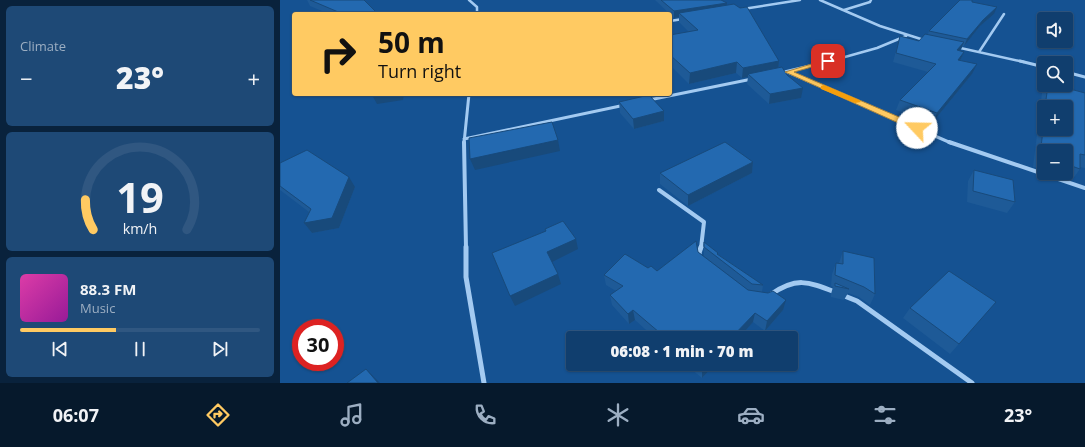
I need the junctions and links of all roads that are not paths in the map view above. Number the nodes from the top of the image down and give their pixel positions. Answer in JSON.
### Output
{"nodes":[{"id":1,"x":470,"y":0,"type":"edge"},
{"id":2,"x":800,"y":0,"type":"edge"},
{"id":3,"x":820,"y":0,"type":"edge"},
{"id":4,"x":871,"y":0,"type":"edge"},
{"id":5,"x":739,"y":10,"type":"edge"},
{"id":6,"x":844,"y":10,"type":"junction"},
{"id":7,"x":477,"y":12,"type":"edge"},
{"id":8,"x":1004,"y":14,"type":"dead end"},
{"id":9,"x":685,"y":19,"type":"edge"},
{"id":10,"x":672,"y":21,"type":"edge"},
{"id":11,"x":906,"y":36,"type":"junction"},
{"id":12,"x":927,"y":40,"type":"edge"},
{"id":13,"x":949,"y":45,"type":"edge"},
{"id":14,"x":979,"y":52,"type":"junction"},
{"id":15,"x":1037,"y":65,"type":"edge"},
{"id":16,"x":788,"y":72,"type":"junction"},
{"id":17,"x":1073,"y":74,"type":"edge"},
{"id":18,"x":773,"y":75,"type":"edge"},
{"id":19,"x":1085,"y":77,"type":"edge"},
{"id":20,"x":757,"y":78,"type":"edge"},
{"id":21,"x":469,"y":96,"type":"edge"},
{"id":22,"x":671,"y":96,"type":"edge"},
{"id":23,"x":672,"y":96,"type":"edge"},
{"id":24,"x":642,"y":102,"type":"edge"},
{"id":25,"x":626,"y":105,"type":"edge"},
{"id":26,"x":464,"y":139,"type":"junction"},
{"id":27,"x":1085,"y":188,"type":"edge"},
{"id":28,"x":659,"y":190,"type":"dead end"},
{"id":29,"x":703,"y":262,"type":"edge"},
{"id":30,"x":766,"y":299,"type":"edge"},
{"id":31,"x":484,"y":383,"type":"edge"},
{"id":32,"x":972,"y":383,"type":"edge"}],
"edges":[{"from":1,"to":7,"type":"street"},
{"from":2,"to":5,"type":"street"},
{"from":3,"to":6,"type":"street"},
{"from":4,"to":6,"type":"street"},
{"from":6,"to":11,"type":"street"},
{"from":8,"to":14,"type":"street"},
{"from":9,"to":10,"type":"street"},
{"from":11,"to":12,"type":"street"},
{"from":11,"to":16,"type":"street"},
{"from":13,"to":14,"type":"street"},
{"from":14,"to":15,"type":"street"},
{"from":16,"to":18,"type":"street"},
{"from":16,"to":27,"type":"street"},
{"from":17,"to":19,"type":"street"},
{"from":20,"to":23,"type":"street"},
{"from":21,"to":26,"type":"street"},
{"from":22,"to":24,"type":"street"},
{"from":25,"to":26,"type":"street"},
{"from":26,"to":31,"type":"street"},
{"from":28,"to":29,"type":"street"},
{"from":30,"to":32,"type":"street"}]}
